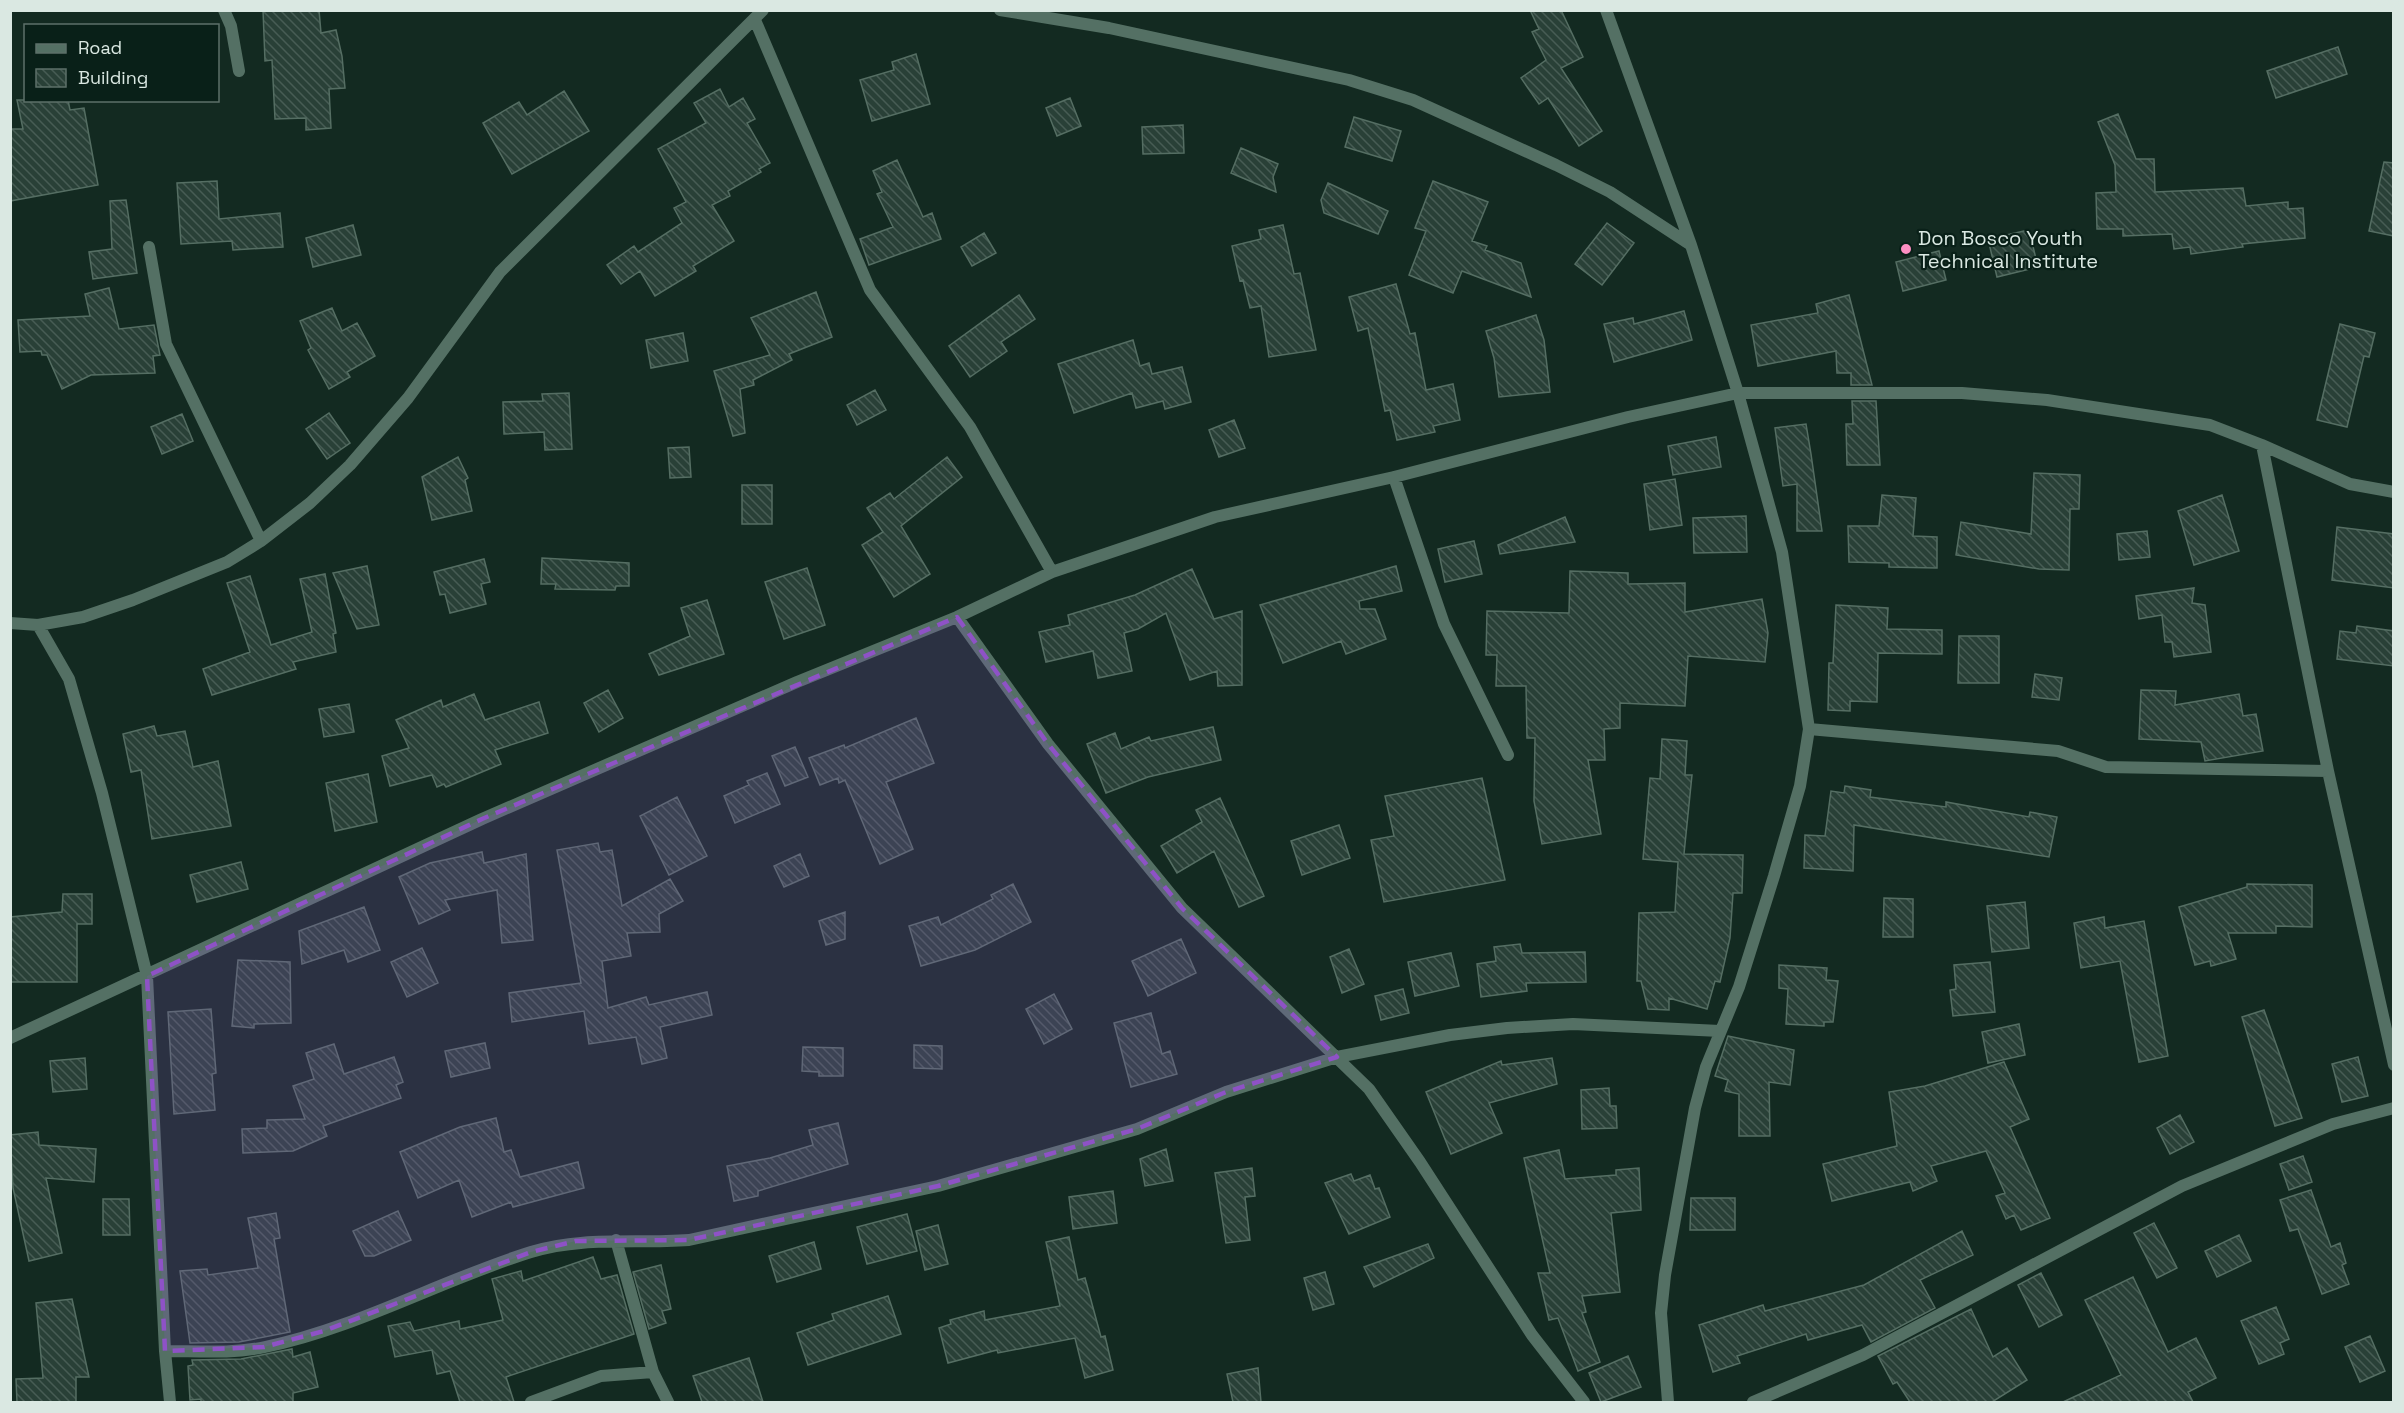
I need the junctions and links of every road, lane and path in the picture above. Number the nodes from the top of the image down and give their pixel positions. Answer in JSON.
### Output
{"nodes":[{"id":1,"x":224,"y":10,"type":"edge"},
{"id":2,"x":1000,"y":10,"type":"edge"},
{"id":3,"x":1606,"y":10,"type":"edge"},
{"id":4,"x":759,"y":15,"type":"edge"},
{"id":5,"x":239,"y":71,"type":"dead end"},
{"id":6,"x":1691,"y":244,"type":"junction"},
{"id":7,"x":149,"y":247,"type":"dead end"},
{"id":8,"x":1738,"y":393,"type":"junction"},
{"id":9,"x":2262,"y":445,"type":"junction"},
{"id":10,"x":1394,"y":477,"type":"junction"},
{"id":11,"x":2394,"y":492,"type":"edge"},
{"id":12,"x":261,"y":542,"type":"junction"},
{"id":13,"x":1052,"y":572,"type":"junction"},
{"id":14,"x":957,"y":617,"type":"junction"},
{"id":15,"x":10,"y":623,"type":"edge"},
{"id":16,"x":38,"y":625,"type":"junction"},
{"id":17,"x":1809,"y":729,"type":"junction"},
{"id":18,"x":1508,"y":755,"type":"dead end"},
{"id":19,"x":2328,"y":771,"type":"junction"},
{"id":20,"x":147,"y":976,"type":"junction"},
{"id":21,"x":1720,"y":1031,"type":"junction"},
{"id":22,"x":10,"y":1038,"type":"edge"},
{"id":23,"x":1337,"y":1057,"type":"junction"},
{"id":24,"x":2394,"y":1065,"type":"edge"},
{"id":25,"x":2394,"y":1108,"type":"edge"},
{"id":26,"x":616,"y":1240,"type":"junction"},
{"id":27,"x":165,"y":1351,"type":"junction"},
{"id":28,"x":653,"y":1372,"type":"junction"},
{"id":29,"x":170,"y":1402,"type":"edge"},
{"id":30,"x":531,"y":1402,"type":"edge"},
{"id":31,"x":668,"y":1402,"type":"edge"},
{"id":32,"x":1584,"y":1402,"type":"edge"},
{"id":33,"x":1668,"y":1402,"type":"edge"},
{"id":34,"x":1753,"y":1402,"type":"edge"}],
"edges":[{"from":1,"to":5,"type":"street"},
{"from":2,"to":6,"type":"street"},
{"from":3,"to":6,"type":"street"},
{"from":4,"to":12,"type":"street"},
{"from":4,"to":13,"type":"street"},
{"from":6,"to":8,"type":"street"},
{"from":7,"to":12,"type":"street"},
{"from":8,"to":9,"type":"street"},
{"from":8,"to":10,"type":"street"},
{"from":8,"to":17,"type":"street"},
{"from":9,"to":11,"type":"street"},
{"from":9,"to":19,"type":"street"},
{"from":10,"to":13,"type":"street"},
{"from":10,"to":18,"type":"street"},
{"from":12,"to":16,"type":"street"},
{"from":13,"to":14,"type":"street"},
{"from":14,"to":20,"type":"street"},
{"from":14,"to":23,"type":"street"},
{"from":15,"to":16,"type":"street"},
{"from":16,"to":20,"type":"street"},
{"from":17,"to":19,"type":"street"},
{"from":17,"to":21,"type":"street"},
{"from":19,"to":24,"type":"street"},
{"from":20,"to":22,"type":"street"},
{"from":20,"to":27,"type":"street"},
{"from":21,"to":23,"type":"street"},
{"from":21,"to":33,"type":"street"},
{"from":23,"to":26,"type":"street"},
{"from":23,"to":32,"type":"street"},
{"from":25,"to":34,"type":"street"},
{"from":26,"to":27,"type":"street"},
{"from":26,"to":28,"type":"street"},
{"from":27,"to":29,"type":"street"},
{"from":28,"to":30,"type":"street"},
{"from":28,"to":31,"type":"street"}]}
